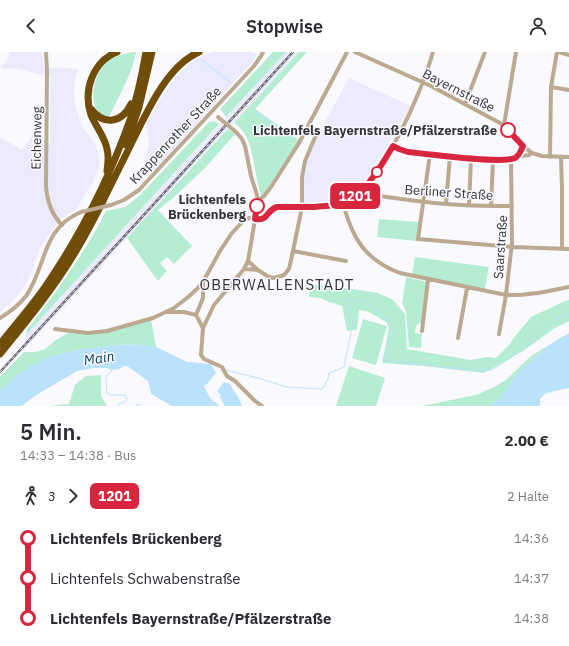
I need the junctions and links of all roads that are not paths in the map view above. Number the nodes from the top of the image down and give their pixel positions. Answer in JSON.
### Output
{"nodes":[{"id":1,"x":46,"y":52,"type":"edge"},
{"id":2,"x":117,"y":52,"type":"edge"},
{"id":3,"x":199,"y":52,"type":"edge"},
{"id":4,"x":263,"y":52,"type":"edge"},
{"id":5,"x":347,"y":52,"type":"edge"},
{"id":6,"x":355,"y":52,"type":"edge"},
{"id":7,"x":433,"y":52,"type":"edge"},
{"id":8,"x":485,"y":52,"type":"edge"},
{"id":9,"x":516,"y":52,"type":"edge"},
{"id":10,"x":558,"y":52,"type":"edge"},
{"id":11,"x":149,"y":54,"type":"edge"},
{"id":12,"x":569,"y":55,"type":"edge"},
{"id":13,"x":423,"y":82,"type":"junction"},
{"id":14,"x":550,"y":87,"type":"junction"},
{"id":15,"x":569,"y":90,"type":"edge"},
{"id":16,"x":137,"y":94,"type":"junction"},
{"id":17,"x":465,"y":104,"type":"junction"},
{"id":18,"x":89,"y":106,"type":"junction"},
{"id":19,"x":212,"y":111,"type":"junction"},
{"id":20,"x":504,"y":125,"type":"junction"},
{"id":21,"x":307,"y":129,"type":"junction"},
{"id":22,"x":393,"y":146,"type":"junction"},
{"id":23,"x":523,"y":146,"type":"junction"},
{"id":24,"x":532,"y":153,"type":"junction"},
{"id":25,"x":430,"y":154,"type":"junction"},
{"id":26,"x":450,"y":156,"type":"junction"},
{"id":27,"x":516,"y":157,"type":"junction"},
{"id":28,"x":550,"y":157,"type":"junction"},
{"id":29,"x":561,"y":157,"type":"junction"},
{"id":30,"x":569,"y":157,"type":"edge"},
{"id":31,"x":471,"y":158,"type":"junction"},
{"id":32,"x":511,"y":159,"type":"junction"},
{"id":33,"x":492,"y":160,"type":"junction"},
{"id":34,"x":114,"y":177,"type":"junction"},
{"id":35,"x":562,"y":188,"type":"junction"},
{"id":36,"x":569,"y":188,"type":"edge"},
{"id":37,"x":100,"y":192,"type":"junction"},
{"id":38,"x":360,"y":192,"type":"junction"},
{"id":39,"x":258,"y":201,"type":"junction"},
{"id":40,"x":423,"y":202,"type":"junction"},
{"id":41,"x":342,"y":203,"type":"junction"},
{"id":42,"x":446,"y":204,"type":"junction"},
{"id":43,"x":469,"y":206,"type":"junction"},
{"id":44,"x":491,"y":206,"type":"junction"},
{"id":45,"x":512,"y":206,"type":"junction"},
{"id":46,"x":302,"y":207,"type":"junction"},
{"id":47,"x":255,"y":219,"type":"junction"},
{"id":48,"x":60,"y":223,"type":"junction"},
{"id":49,"x":512,"y":247,"type":"junction"},
{"id":50,"x":562,"y":249,"type":"junction"},
{"id":51,"x":569,"y":249,"type":"edge"},
{"id":52,"x":293,"y":251,"type":"junction"},
{"id":53,"x":346,"y":260,"type":"dead end"},
{"id":54,"x":248,"y":261,"type":"junction"},
{"id":55,"x":244,"y":269,"type":"junction"},
{"id":56,"x":258,"y":270,"type":"junction"},
{"id":57,"x":428,"y":280,"type":"junction"},
{"id":58,"x":203,"y":282,"type":"junction"},
{"id":59,"x":569,"y":287,"type":"edge"},
{"id":60,"x":467,"y":288,"type":"junction"},
{"id":61,"x":506,"y":296,"type":"junction"},
{"id":62,"x":166,"y":312,"type":"junction"},
{"id":63,"x":196,"y":315,"type":"junction"},
{"id":64,"x":0,"y":318,"type":"edge"},
{"id":65,"x":203,"y":328,"type":"junction"},
{"id":66,"x":55,"y":329,"type":"dead end"},
{"id":67,"x":422,"y":331,"type":"dead end"},
{"id":68,"x":499,"y":334,"type":"dead end"},
{"id":69,"x":458,"y":338,"type":"dead end"},
{"id":70,"x":0,"y":344,"type":"edge"},
{"id":71,"x":0,"y":354,"type":"edge"},
{"id":72,"x":262,"y":406,"type":"edge"}],
"edges":[{"from":1,"to":48,"type":"street","name":"Eichenweg"},
{"from":2,"to":18,"type":"highway"},
{"from":3,"to":34,"type":"highway"},
{"from":4,"to":19,"type":"street","name":"Krappenrother Straße"},
{"from":5,"to":21,"type":"street"},
{"from":6,"to":13,"type":"street","name":"Bayernstraße"},
{"from":7,"to":13,"type":"street"},
{"from":8,"to":17,"type":"street"},
{"from":9,"to":20,"type":"street"},
{"from":10,"to":12,"type":"street"},
{"from":10,"to":14,"type":"street"},
{"from":11,"to":16,"type":"highway"},
{"from":11,"to":34,"type":"highway"},
{"from":13,"to":17,"type":"street","name":"Bayernstraße"},
{"from":13,"to":22,"type":"street"},
{"from":14,"to":15,"type":"street"},
{"from":14,"to":28,"type":"street"},
{"from":16,"to":18,"type":"highway"},
{"from":16,"to":37,"type":"highway"},
{"from":17,"to":20,"type":"street","name":"Bayernstraße"},
{"from":18,"to":37,"type":"highway"},
{"from":19,"to":39,"type":"street","bridge":true},
{"from":19,"to":48,"type":"street","name":"Krappenrother Straße","bridge":true},
{"from":20,"to":23,"type":"street","name":"Bayernstraße"},
{"from":21,"to":39,"type":"street"},
{"from":21,"to":46,"type":"street"},
{"from":22,"to":25,"type":"street"},
{"from":22,"to":38,"type":"street"},
{"from":23,"to":24,"type":"street","name":"Bayernstraße"},
{"from":23,"to":27,"type":"street"},
{"from":24,"to":27,"type":"street"},
{"from":24,"to":28,"type":"street","name":"Bayernstraße"},
{"from":25,"to":26,"type":"street"},
{"from":25,"to":40,"type":"street"},
{"from":26,"to":31,"type":"street"},
{"from":26,"to":42,"type":"street"},
{"from":27,"to":32,"type":"street"},
{"from":28,"to":29,"type":"street","name":"Bayernstraße"},
{"from":29,"to":30,"type":"street","name":"Bayernstraße"},
{"from":29,"to":35,"type":"street"},
{"from":31,"to":33,"type":"street"},
{"from":31,"to":43,"type":"street"},
{"from":32,"to":33,"type":"street"},
{"from":32,"to":45,"type":"street","name":"Saarstraße"},
{"from":33,"to":44,"type":"street"},
{"from":34,"to":71,"type":"highway"},
{"from":35,"to":36,"type":"street"},
{"from":35,"to":50,"type":"street"},
{"from":37,"to":70,"type":"highway"},
{"from":38,"to":40,"type":"street","name":"Berliner Straße"},
{"from":38,"to":41,"type":"street"},
{"from":39,"to":47,"type":"street"},
{"from":40,"to":42,"type":"street","name":"Berliner Straße"},
{"from":40,"to":49,"type":"street"},
{"from":41,"to":46,"type":"street"},
{"from":41,"to":57,"type":"street"},
{"from":42,"to":43,"type":"street","name":"Berliner Straße"},
{"from":43,"to":44,"type":"street","name":"Berliner Straße"},
{"from":44,"to":45,"type":"street","name":"Berliner Straße"},
{"from":45,"to":49,"type":"street","name":"Saarstraße"},
{"from":46,"to":47,"type":"street"},
{"from":46,"to":52,"type":"street"},
{"from":47,"to":54,"type":"street"},
{"from":47,"to":58,"type":"street"},
{"from":48,"to":64,"type":"street","name":"Krappenrother Straße"},
{"from":49,"to":50,"type":"street"},
{"from":49,"to":61,"type":"street","name":"Saarstraße"},
{"from":50,"to":51,"type":"street"},
{"from":52,"to":53,"type":"street"},
{"from":52,"to":56,"type":"street"},
{"from":54,"to":55,"type":"street"},
{"from":54,"to":56,"type":"street"},
{"from":55,"to":56,"type":"street"},
{"from":55,"to":65,"type":"street"},
{"from":57,"to":60,"type":"street"},
{"from":57,"to":67,"type":"street"},
{"from":58,"to":62,"type":"street"},
{"from":58,"to":63,"type":"street"},
{"from":59,"to":61,"type":"street"},
{"from":60,"to":61,"type":"street"},
{"from":60,"to":69,"type":"street"},
{"from":61,"to":68,"type":"street","name":"Saarstraße"},
{"from":62,"to":63,"type":"street"},
{"from":62,"to":66,"type":"street"},
{"from":63,"to":65,"type":"street"},
{"from":65,"to":72,"type":"street"}]}
